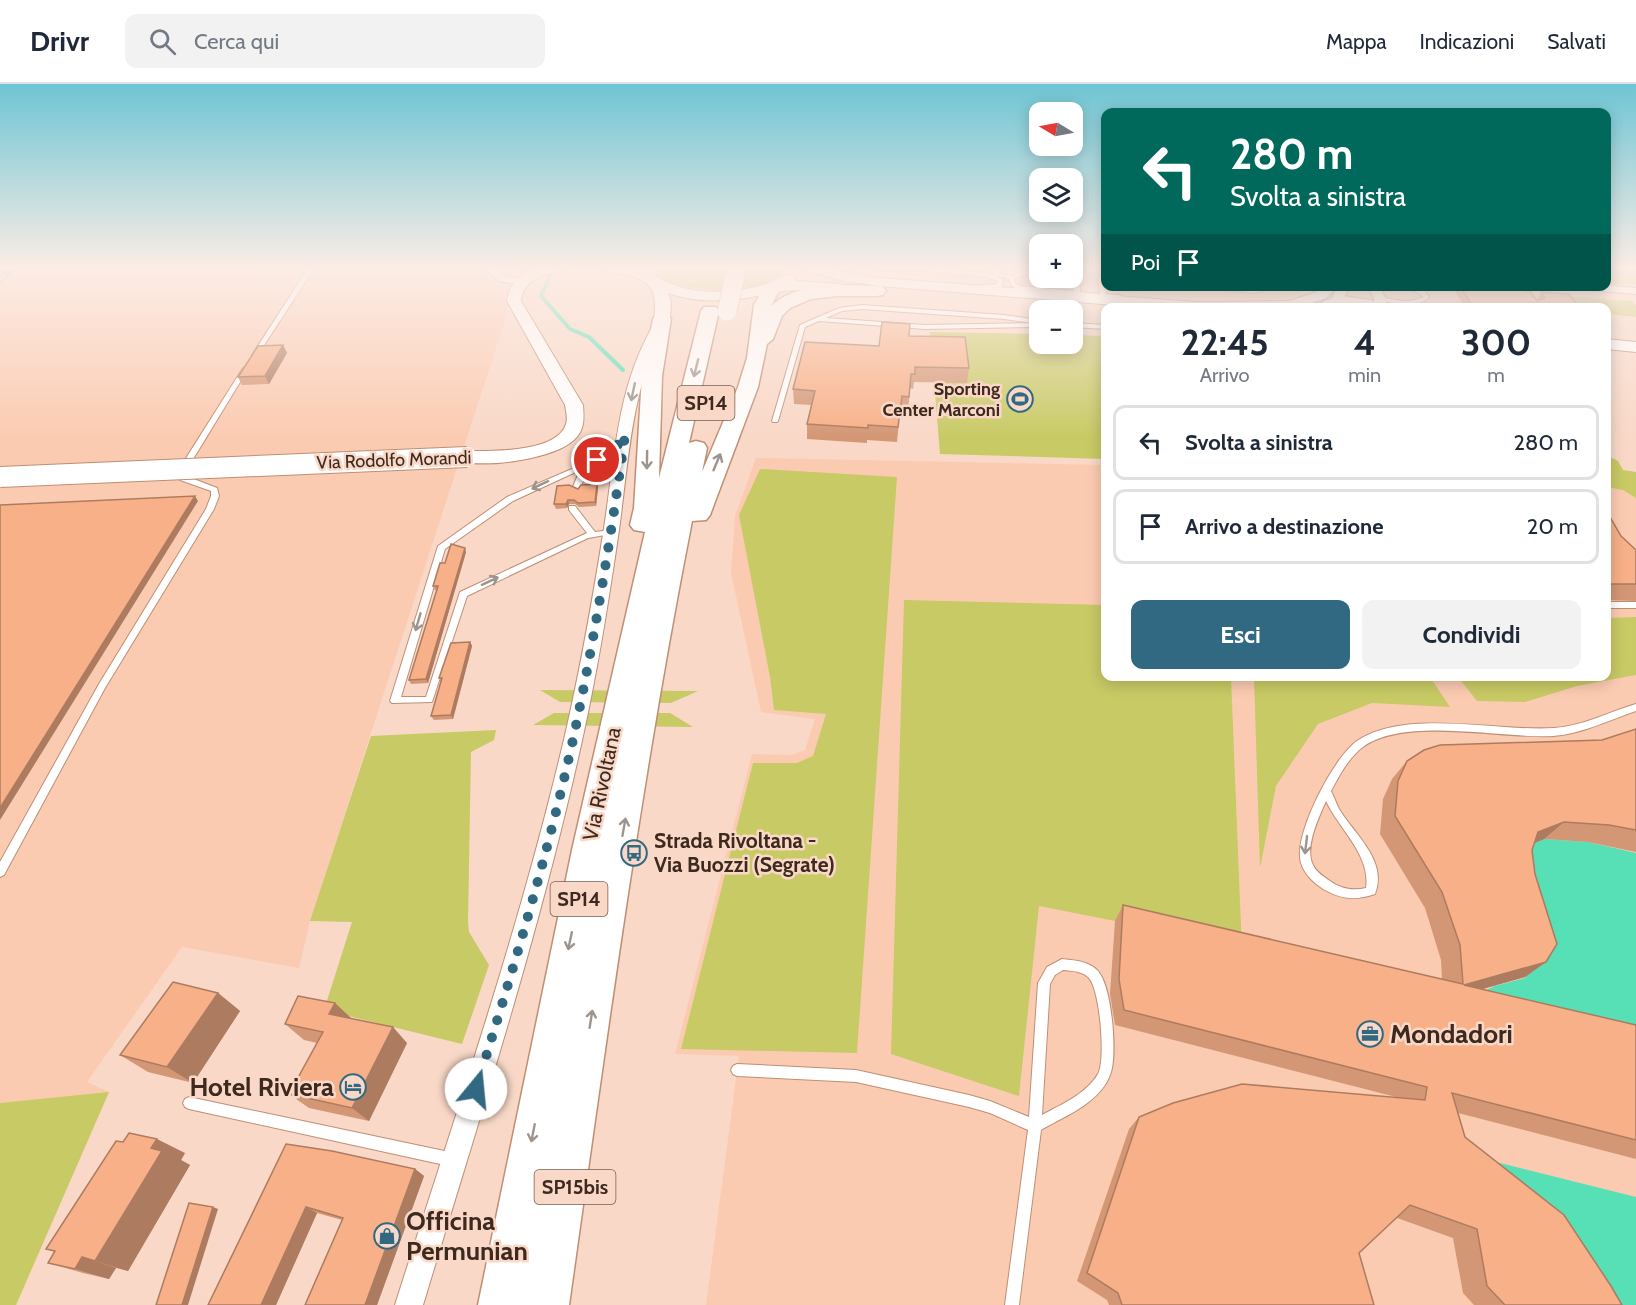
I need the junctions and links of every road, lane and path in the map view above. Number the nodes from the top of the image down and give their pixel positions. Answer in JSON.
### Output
{"nodes":[{"id":1,"x":275,"y":324,"type":"edge"},
{"id":2,"x":527,"y":324,"type":"edge"},
{"id":3,"x":659,"y":324,"type":"edge"},
{"id":4,"x":661,"y":324,"type":"edge"},
{"id":5,"x":715,"y":324,"type":"edge"},
{"id":6,"x":717,"y":324,"type":"edge"},
{"id":7,"x":760,"y":324,"type":"edge"},
{"id":8,"x":770,"y":324,"type":"edge"},
{"id":9,"x":808,"y":324,"type":"edge"},
{"id":10,"x":884,"y":324,"type":"edge"},
{"id":11,"x":938,"y":324,"type":"edge"},
{"id":12,"x":1020,"y":324,"type":"edge"},
{"id":13,"x":1083,"y":326,"type":"edge"},
{"id":14,"x":1101,"y":327,"type":"edge"},
{"id":15,"x":939,"y":328,"type":"junction"},
{"id":16,"x":1611,"y":337,"type":"edge"},
{"id":17,"x":1636,"y":339,"type":"edge"},
{"id":18,"x":1611,"y":344,"type":"edge"},
{"id":19,"x":1636,"y":347,"type":"edge"},
{"id":20,"x":757,"y":355,"type":"junction"},
{"id":21,"x":775,"y":421,"type":"dead end"},
{"id":22,"x":625,"y":435,"type":"junction"},
{"id":23,"x":586,"y":464,"type":"junction"},
{"id":24,"x":0,"y":477,"type":"edge"},
{"id":25,"x":576,"y":489,"type":"edge"},
{"id":26,"x":572,"y":508,"type":"dead end"},
{"id":27,"x":602,"y":533,"type":"junction"},
{"id":28,"x":1611,"y":604,"type":"edge"},
{"id":29,"x":1636,"y":605,"type":"edge"},
{"id":30,"x":650,"y":678,"type":"junction"},
{"id":31,"x":620,"y":699,"type":"junction"},
{"id":32,"x":1636,"y":707,"type":"edge"},
{"id":33,"x":1326,"y":791,"type":"junction"},
{"id":34,"x":0,"y":872,"type":"edge"},
{"id":35,"x":584,"y":1069,"type":"junction"},
{"id":36,"x":737,"y":1070,"type":"dead end"},
{"id":37,"x":189,"y":1102,"type":"dead end"},
{"id":38,"x":1035,"y":1126,"type":"junction"},
{"id":39,"x":454,"y":1160,"type":"junction"},
{"id":40,"x":409,"y":1305,"type":"edge"},
{"id":41,"x":501,"y":1305,"type":"edge"},
{"id":42,"x":546,"y":1305,"type":"edge"},
{"id":43,"x":567,"y":1305,"type":"edge"},
{"id":44,"x":1012,"y":1305,"type":"edge"}],
"edges":[{"from":1,"to":34,"type":"lane"},
{"from":2,"to":24,"type":"main road","name":"Via Rodolfo Morandi","bridge":true},
{"from":3,"to":22,"type":"street","name":"Via Rivoltana","one_way":true},
{"from":4,"to":31,"type":"highway","number":"SP14","one_way":true},
{"from":5,"to":31,"type":"highway","name":"Via Rivoltana","number":"SP14","one_way":true},
{"from":6,"to":30,"type":"highway","name":"Via Rivoltana","number":"SP14"},
{"from":7,"to":20,"type":"highway"},
{"from":8,"to":20,"type":"highway"},
{"from":9,"to":21,"type":"lane"},
{"from":10,"to":15,"type":"lane"},
{"from":11,"to":15,"type":"lane"},
{"from":12,"to":15,"type":"lane"},
{"from":13,"to":14,"type":"lane"},
{"from":16,"to":17,"type":"main road"},
{"from":18,"to":19,"type":"main road"},
{"from":30,"to":20,"type":"highway","one_way":true},
{"from":22,"to":23,"type":"lane"},
{"from":22,"to":27,"type":"street","name":"Via Rivoltana"},
{"from":23,"to":25,"type":"lane"},
{"from":23,"to":27,"type":"lane","one_way":true},
{"from":26,"to":27,"type":"lane"},
{"from":27,"to":39,"type":"street","name":"Via Rivoltana"},
{"from":28,"to":29,"type":"lane"},
{"from":35,"to":30,"type":"highway","name":"Via Rivoltana","number":"SP14","one_way":true},
{"from":31,"to":41,"type":"highway","name":"Via Rivoltana","number":"SP14","one_way":true},
{"from":32,"to":33,"type":"lane"},
{"from":33,"to":33,"type":"lane","one_way":true},
{"from":35,"to":42,"type":"highway","name":"Via Rivoltana","number":"SP14"},
{"from":35,"to":43,"type":"highway","number":"SP15bis"},
{"from":36,"to":38,"type":"lane"},
{"from":37,"to":39,"type":"lane"},
{"from":38,"to":38,"type":"lane"},
{"from":38,"to":44,"type":"lane"},
{"from":39,"to":40,"type":"street","name":"Via Rivoltana"}]}
